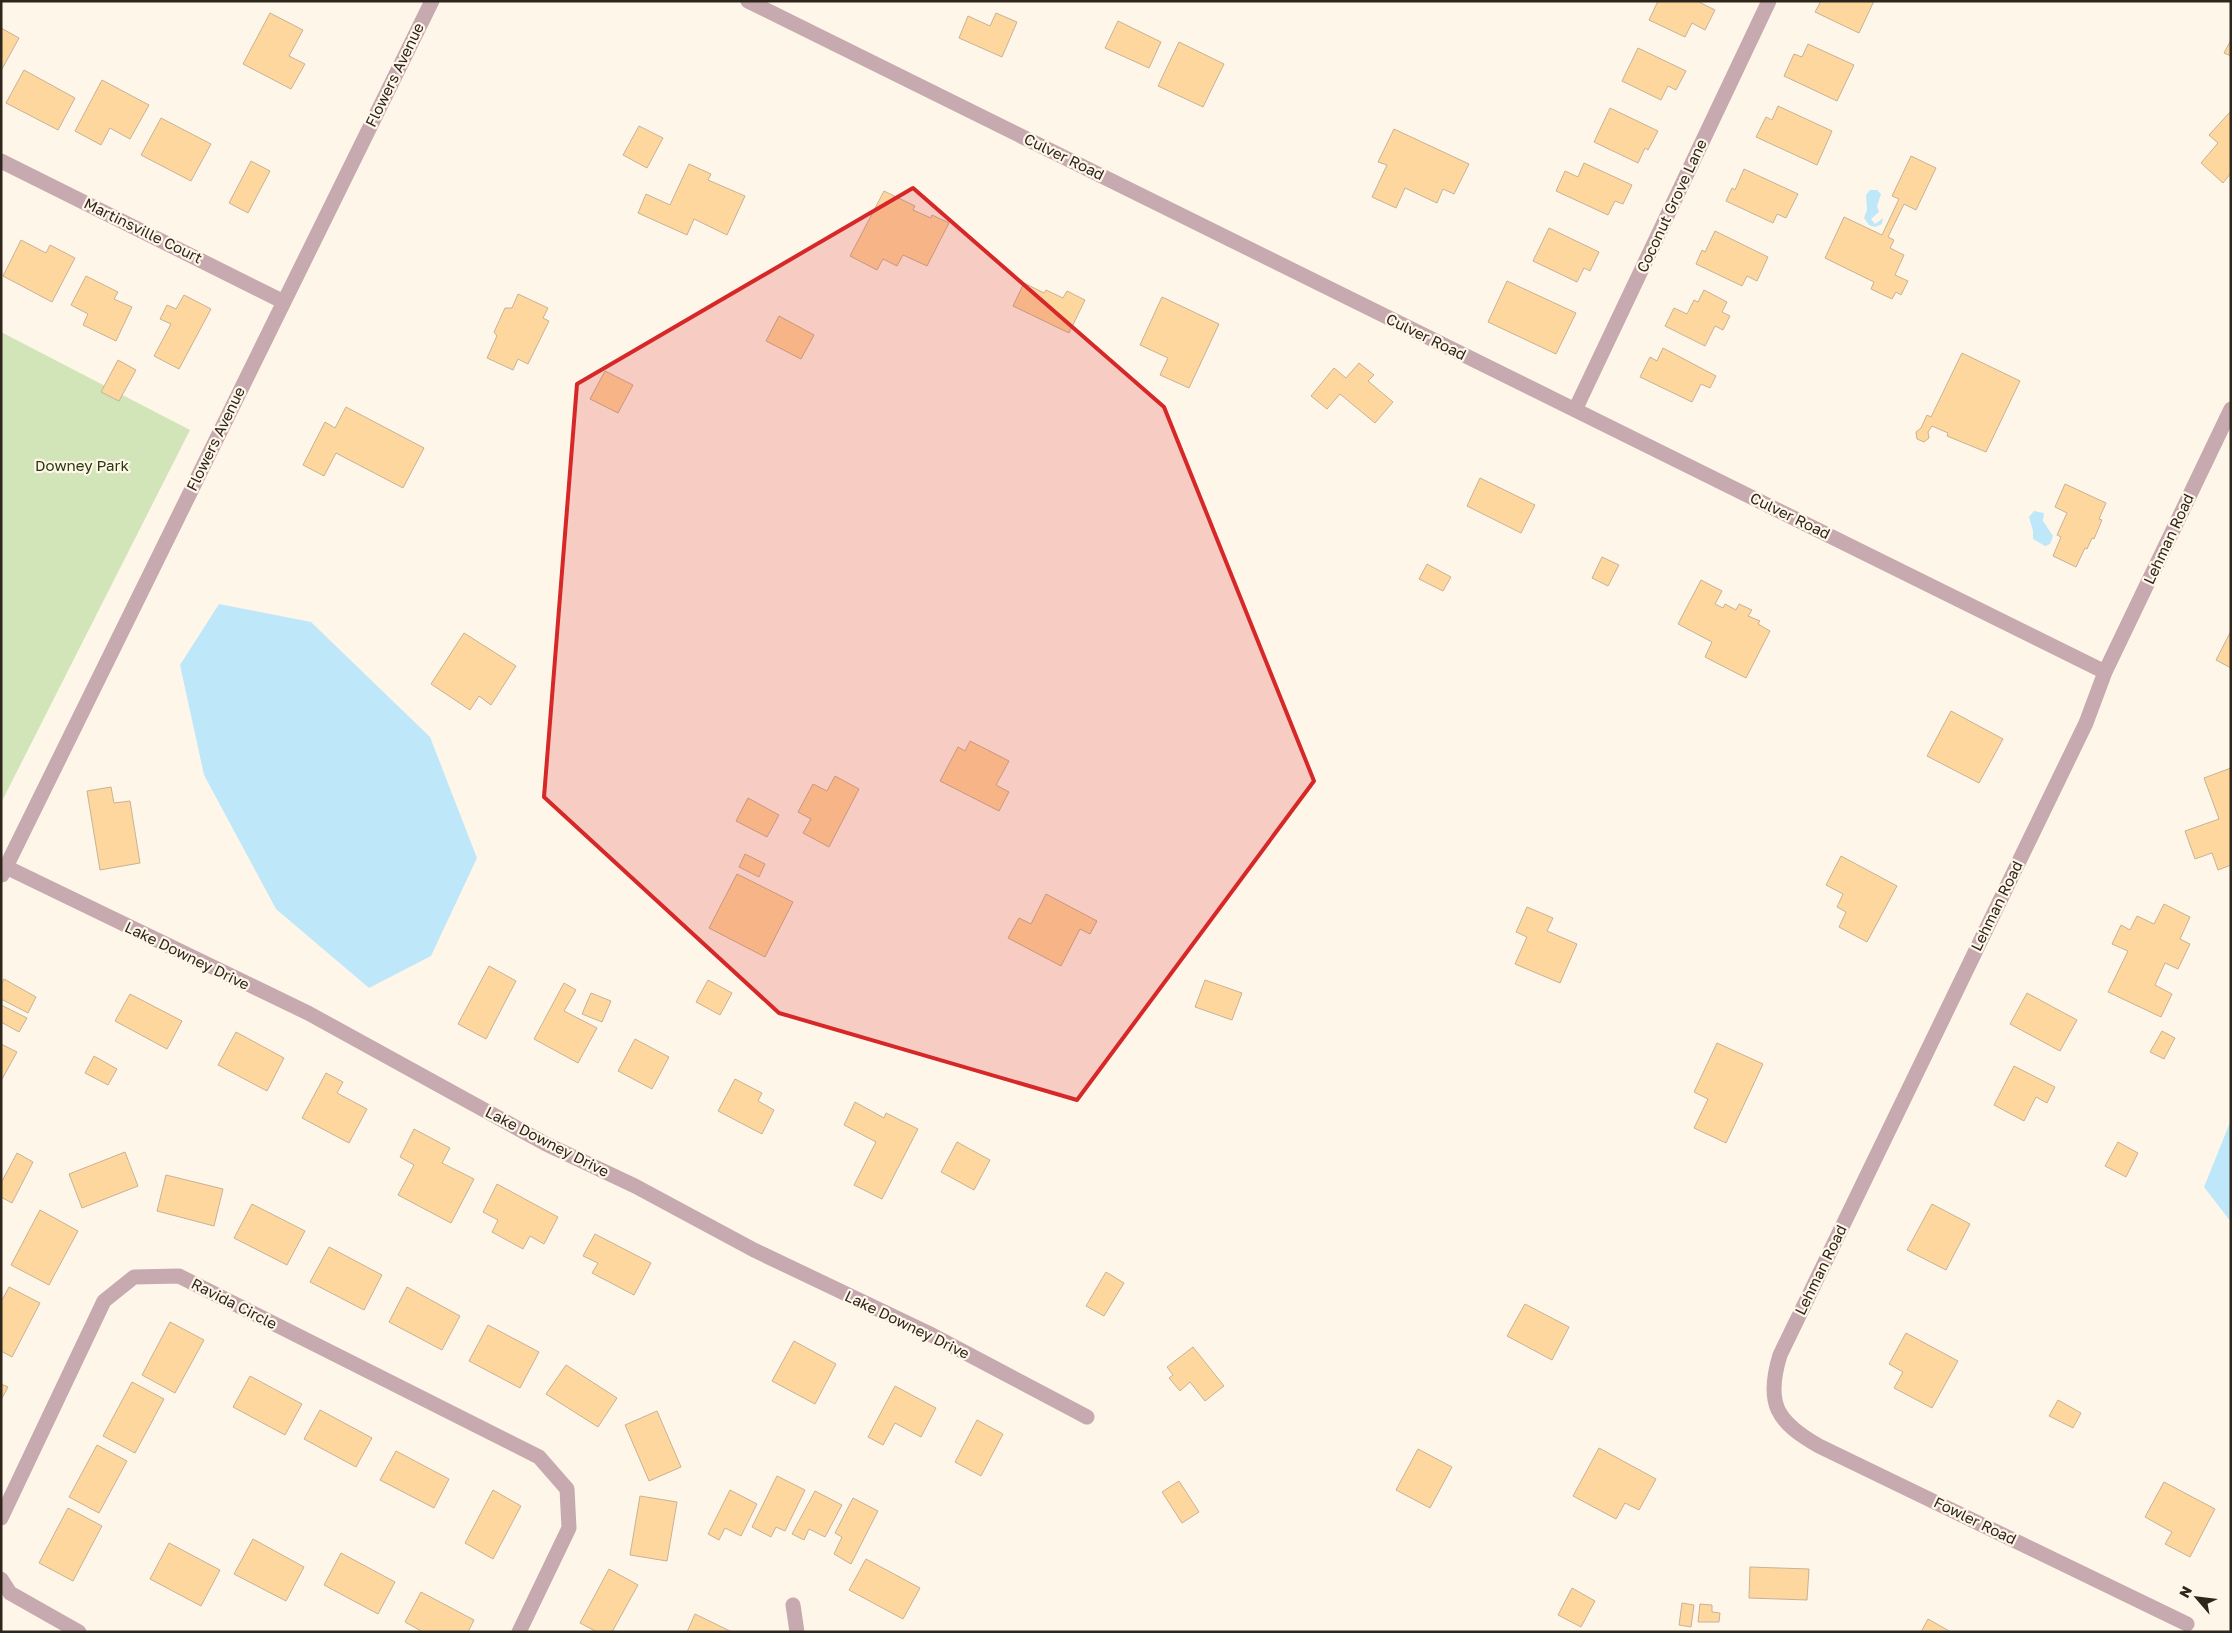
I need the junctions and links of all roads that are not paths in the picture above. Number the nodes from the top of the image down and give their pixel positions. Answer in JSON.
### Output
{"nodes":[{"id":1,"x":432,"y":1,"type":"edge"},
{"id":2,"x":748,"y":1,"type":"edge"},
{"id":3,"x":1770,"y":1,"type":"edge"},
{"id":4,"x":1,"y":161,"type":"edge"},
{"id":5,"x":284,"y":302,"type":"junction"},
{"id":6,"x":2231,"y":408,"type":"edge"},
{"id":7,"x":1575,"y":410,"type":"junction"},
{"id":8,"x":2105,"y":672,"type":"junction"},
{"id":9,"x":4,"y":872,"type":"edge"},
{"id":10,"x":1776,"y":1404,"type":"joint"},
{"id":11,"x":1087,"y":1417,"type":"dead end"},
{"id":12,"x":1,"y":1518,"type":"edge"},
{"id":13,"x":1,"y":1579,"type":"edge"},
{"id":14,"x":793,"y":1605,"type":"dead end"},
{"id":15,"x":2187,"y":1624,"type":"dead end"},
{"id":16,"x":79,"y":1632,"type":"edge"},
{"id":17,"x":519,"y":1632,"type":"edge"},
{"id":18,"x":796,"y":1632,"type":"edge"}],
"edges":[{"from":1,"to":5,"type":"street","name":"Flowers Avenue"},
{"from":2,"to":7,"type":"street","name":"Culver Road"},
{"from":3,"to":7,"type":"street","name":"Coconut Grove Lane"},
{"from":4,"to":5,"type":"street","name":"Martinsville Court"},
{"from":5,"to":9,"type":"street","name":"Flowers Avenue"},
{"from":6,"to":8,"type":"street","name":"Lehman Road"},
{"from":7,"to":8,"type":"street","name":"Culver Road"},
{"from":8,"to":10,"type":"street","name":"Lehman Road"},
{"from":9,"to":11,"type":"street","name":"Lake Downey Drive"},
{"from":10,"to":15,"type":"street","name":"Fowler Road"},
{"from":12,"to":17,"type":"street","name":"Ravida Circle"},
{"from":13,"to":16,"type":"street"},
{"from":14,"to":18,"type":"street"}]}
